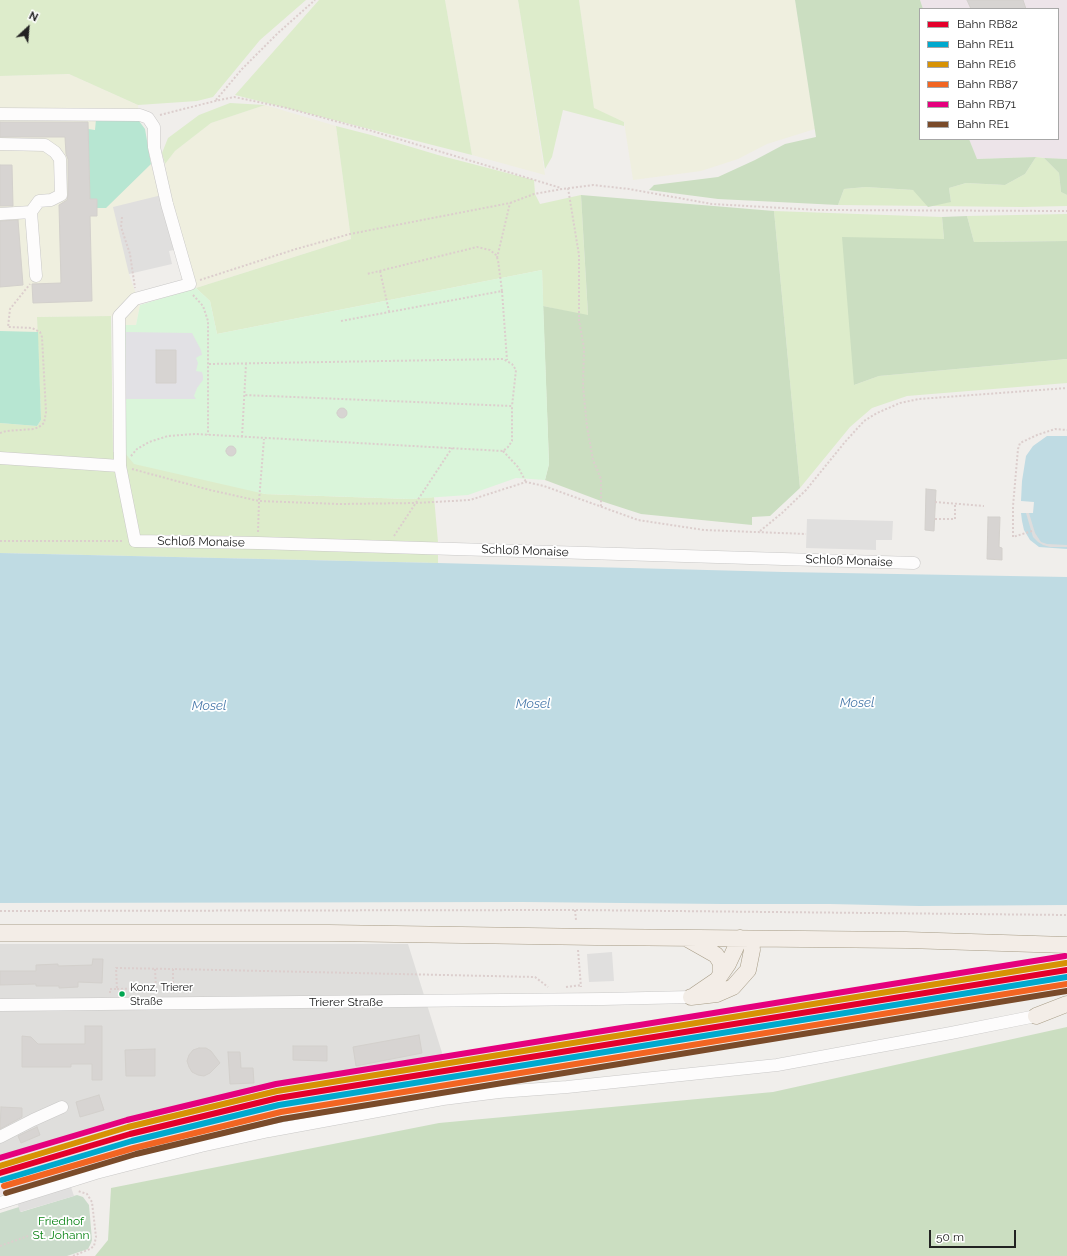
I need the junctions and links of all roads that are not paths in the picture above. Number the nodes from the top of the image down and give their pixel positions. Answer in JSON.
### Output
{"nodes":[{"id":1,"x":0,"y":114,"type":"edge"},
{"id":2,"x":0,"y":144,"type":"edge"},
{"id":3,"x":31,"y":212,"type":"junction"},
{"id":4,"x":0,"y":214,"type":"edge"},
{"id":5,"x":36,"y":276,"type":"road end"},
{"id":6,"x":0,"y":458,"type":"edge"},
{"id":7,"x":120,"y":466,"type":"junction"},
{"id":8,"x":914,"y":563,"type":"dead end"},
{"id":9,"x":0,"y":933,"type":"edge"},
{"id":10,"x":685,"y":938,"type":"junction"},
{"id":11,"x":745,"y":938,"type":"junction"},
{"id":12,"x":1067,"y":945,"type":"edge"},
{"id":13,"x":721,"y":974,"type":"junction"},
{"id":14,"x":691,"y":997,"type":"junction"},
{"id":15,"x":1067,"y":1004,"type":"edge"},
{"id":16,"x":0,"y":1005,"type":"edge"},
{"id":17,"x":1067,"y":1009,"type":"edge"},
{"id":18,"x":1036,"y":1016,"type":"junction"},
{"id":19,"x":62,"y":1107,"type":"dead end"},
{"id":20,"x":0,"y":1137,"type":"edge"},
{"id":21,"x":0,"y":1204,"type":"edge"}],
"edges":[{"from":1,"to":7,"type":"street"},
{"from":2,"to":3,"type":"street"},
{"from":3,"to":4,"type":"street"},
{"from":3,"to":5,"type":"street"},
{"from":6,"to":7,"type":"street"},
{"from":7,"to":8,"type":"street","name":"Schloß Monaise"},
{"from":9,"to":10,"type":"main road"},
{"from":10,"to":11,"type":"main road"},
{"from":10,"to":13,"type":"main road"},
{"from":11,"to":12,"type":"main road"},
{"from":11,"to":13,"type":"main road"},
{"from":11,"to":14,"type":"main road"},
{"from":13,"to":14,"type":"main road"},
{"from":14,"to":16,"type":"street","name":"Trierer Straße"},
{"from":15,"to":18,"type":"main road"},
{"from":17,"to":18,"type":"main road"},
{"from":18,"to":21,"type":"street"},
{"from":19,"to":20,"type":"street"}]}
